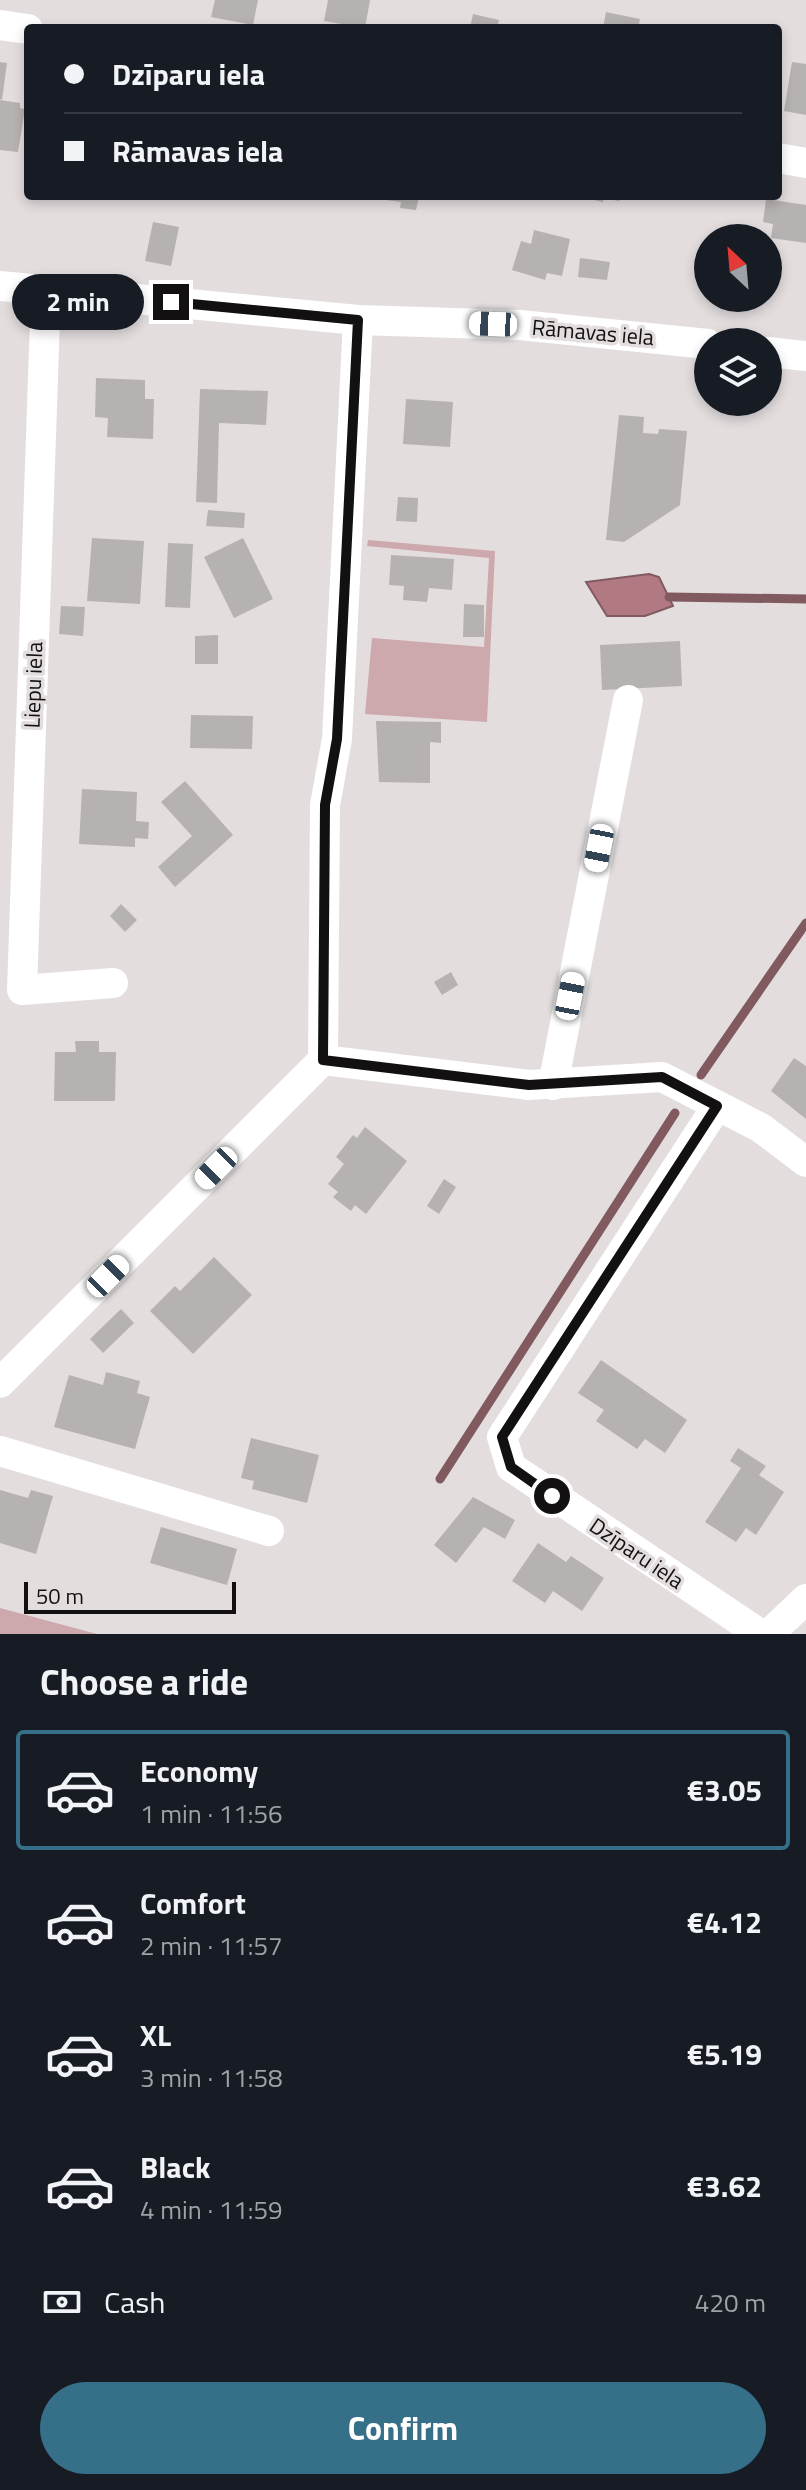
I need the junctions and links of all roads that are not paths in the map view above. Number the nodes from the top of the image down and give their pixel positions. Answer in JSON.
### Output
{"nodes":[{"id":1,"x":0,"y":25,"type":"edge"},
{"id":2,"x":24,"y":28,"type":"edge"},
{"id":3,"x":782,"y":159,"type":"edge"},
{"id":4,"x":806,"y":163,"type":"edge"},
{"id":5,"x":0,"y":286,"type":"edge"},
{"id":6,"x":46,"y":290,"type":"junction"},
{"id":7,"x":358,"y":320,"type":"junction"},
{"id":8,"x":694,"y":343,"type":"edge"},
{"id":9,"x":782,"y":353,"type":"edge"},
{"id":10,"x":806,"y":356,"type":"edge"},
{"id":11,"x":628,"y":700,"type":"dead end"},
{"id":12,"x":113,"y":983,"type":"dead end"},
{"id":13,"x":323,"y":1060,"type":"junction"},
{"id":14,"x":560,"y":1085,"type":"junction"},
{"id":15,"x":717,"y":1106,"type":"junction"},
{"id":16,"x":806,"y":1162,"type":"edge"},
{"id":17,"x":0,"y":1383,"type":"edge"},
{"id":18,"x":0,"y":1451,"type":"edge"},
{"id":19,"x":269,"y":1531,"type":"dead end"},
{"id":20,"x":806,"y":1599,"type":"edge"},
{"id":21,"x":760,"y":1634,"type":"edge"},
{"id":22,"x":769,"y":1634,"type":"edge"}],
"edges":[{"from":1,"to":2,"type":"street"},
{"from":3,"to":4,"type":"street"},
{"from":5,"to":6,"type":"street","name":"Rāmavas iela"},
{"from":6,"to":7,"type":"street","name":"Rāmavas iela"},
{"from":6,"to":12,"type":"street","name":"Liepu iela"},
{"from":7,"to":8,"type":"street","name":"Rāmavas iela"},
{"from":7,"to":13,"type":"street"},
{"from":9,"to":10,"type":"street"},
{"from":11,"to":14,"type":"street"},
{"from":13,"to":14,"type":"street"},
{"from":13,"to":17,"type":"street"},
{"from":14,"to":15,"type":"street"},
{"from":15,"to":16,"type":"street"},
{"from":15,"to":21,"type":"street","name":"Dzīparu iela"},
{"from":18,"to":19,"type":"street"},
{"from":20,"to":22,"type":"street"}]}
